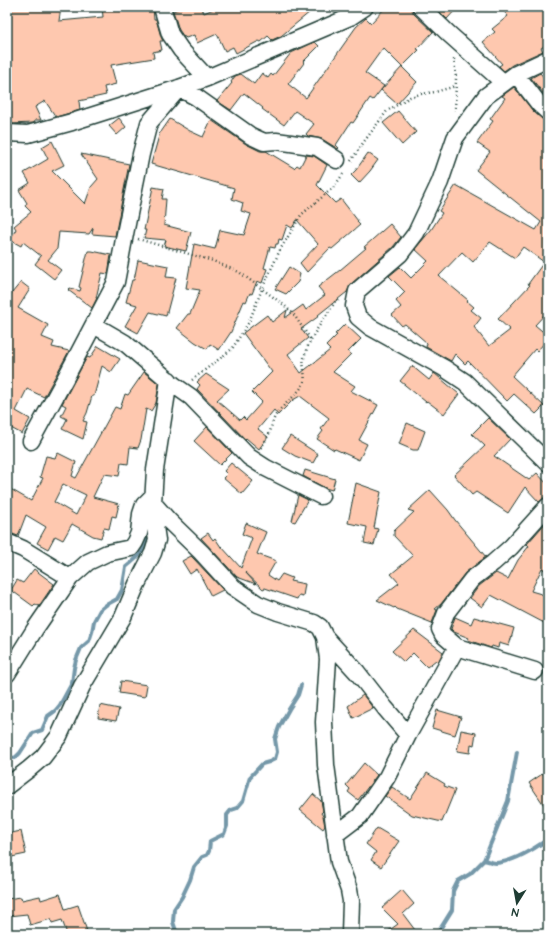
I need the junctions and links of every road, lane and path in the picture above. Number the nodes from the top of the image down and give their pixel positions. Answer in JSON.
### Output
{"nodes":[{"id":1,"x":162,"y":7,"type":"edge"},
{"id":2,"x":365,"y":7,"type":"edge"},
{"id":3,"x":421,"y":7,"type":"edge"},
{"id":4,"x":449,"y":34,"type":"junction"},
{"id":5,"x":548,"y":59,"type":"edge"},
{"id":6,"x":207,"y":78,"type":"junction"},
{"id":7,"x":510,"y":78,"type":"junction"},
{"id":8,"x":456,"y":86,"type":"junction"},
{"id":9,"x":178,"y":88,"type":"junction"},
{"id":10,"x":548,"y":112,"type":"edge"},
{"id":11,"x":7,"y":133,"type":"edge"},
{"id":12,"x":455,"y":138,"type":"junction"},
{"id":13,"x":344,"y":165,"type":"junction"},
{"id":14,"x":124,"y":234,"type":"junction"},
{"id":15,"x":262,"y":289,"type":"junction"},
{"id":16,"x":357,"y":291,"type":"junction"},
{"id":17,"x":94,"y":325,"type":"junction"},
{"id":18,"x":311,"y":340,"type":"junction"},
{"id":19,"x":176,"y":385,"type":"junction"},
{"id":20,"x":31,"y":441,"type":"dead end"},
{"id":21,"x":255,"y":461,"type":"junction"},
{"id":22,"x":548,"y":463,"type":"edge"},
{"id":23,"x":321,"y":496,"type":"dead end"},
{"id":24,"x":153,"y":500,"type":"junction"},
{"id":25,"x":548,"y":506,"type":"edge"},
{"id":26,"x":7,"y":542,"type":"edge"},
{"id":27,"x":70,"y":578,"type":"junction"},
{"id":28,"x":325,"y":637,"type":"junction"},
{"id":29,"x":457,"y":647,"type":"junction"},
{"id":30,"x":535,"y":671,"type":"dead end"},
{"id":31,"x":7,"y":674,"type":"edge"},
{"id":32,"x":408,"y":734,"type":"junction"},
{"id":33,"x":7,"y":786,"type":"edge"},
{"id":34,"x":335,"y":835,"type":"junction"},
{"id":35,"x":350,"y":934,"type":"edge"}],
"edges":[{"from":1,"to":6,"type":"street"},
{"from":2,"to":6,"type":"street"},
{"from":3,"to":4,"type":"street"},
{"from":4,"to":7,"type":"street"},
{"from":4,"to":8,"type":"path"},
{"from":5,"to":7,"type":"street"},
{"from":6,"to":9,"type":"street"},
{"from":7,"to":10,"type":"street"},
{"from":7,"to":12,"type":"street"},
{"from":8,"to":12,"type":"path"},
{"from":8,"to":13,"type":"path"},
{"from":9,"to":11,"type":"street"},
{"from":9,"to":13,"type":"street"},
{"from":9,"to":14,"type":"street"},
{"from":12,"to":16,"type":"street"},
{"from":13,"to":15,"type":"path"},
{"from":14,"to":15,"type":"path"},
{"from":14,"to":17,"type":"street"},
{"from":15,"to":18,"type":"path"},
{"from":15,"to":19,"type":"path"},
{"from":16,"to":18,"type":"path"},
{"from":16,"to":22,"type":"street"},
{"from":17,"to":19,"type":"street"},
{"from":17,"to":20,"type":"street"},
{"from":18,"to":21,"type":"path"},
{"from":19,"to":21,"type":"street"},
{"from":19,"to":24,"type":"street"},
{"from":21,"to":23,"type":"street"},
{"from":24,"to":27,"type":"street"},
{"from":24,"to":28,"type":"street"},
{"from":24,"to":33,"type":"street"},
{"from":25,"to":29,"type":"street"},
{"from":26,"to":27,"type":"street"},
{"from":27,"to":31,"type":"street"},
{"from":28,"to":32,"type":"street"},
{"from":28,"to":34,"type":"street"},
{"from":29,"to":30,"type":"street"},
{"from":29,"to":32,"type":"street"},
{"from":32,"to":34,"type":"street"},
{"from":34,"to":35,"type":"street"}]}
